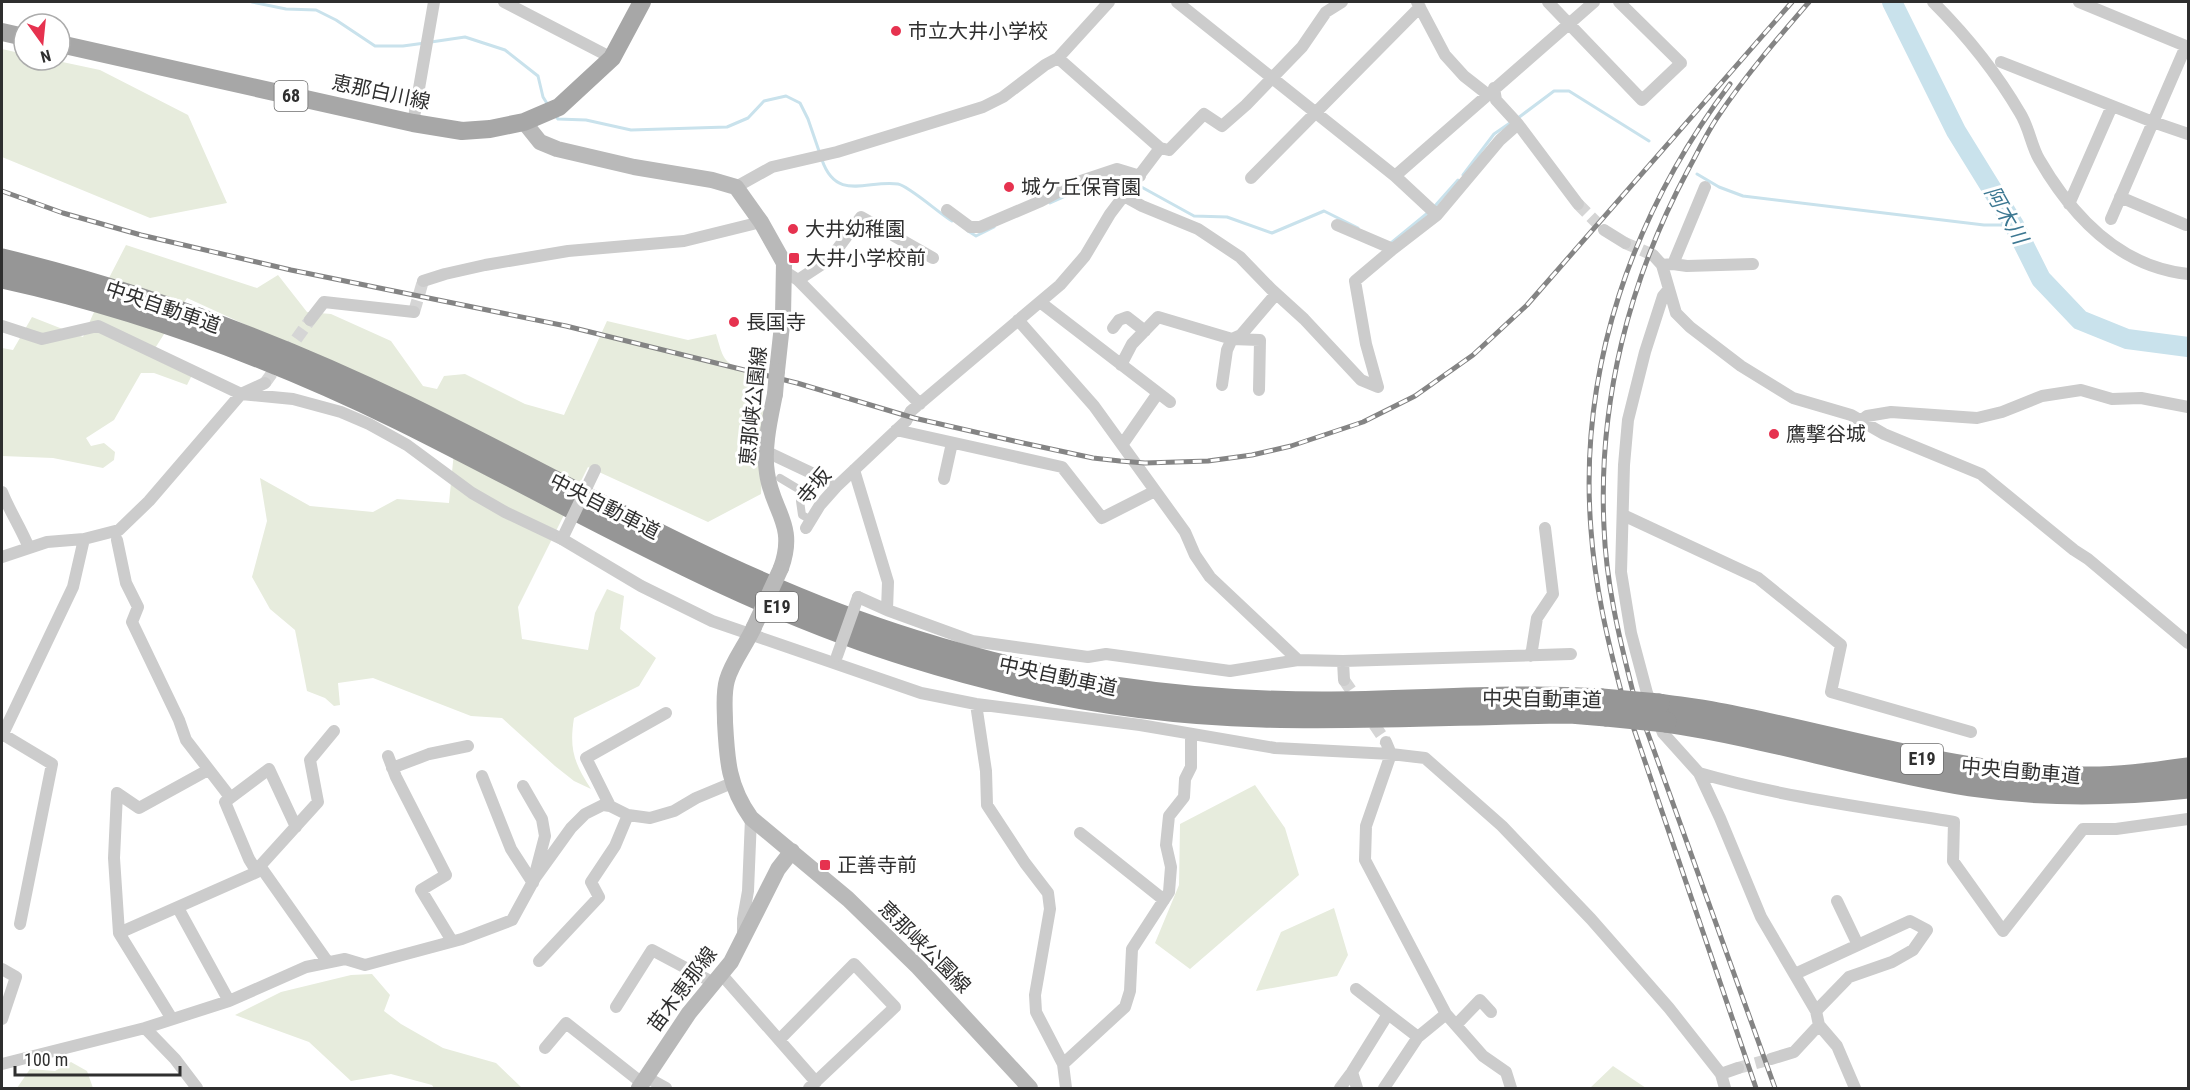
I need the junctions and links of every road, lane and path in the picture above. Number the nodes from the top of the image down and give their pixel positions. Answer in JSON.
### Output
{"nodes":[{"id":1,"x":434,"y":2,"type":"edge"},
{"id":2,"x":504,"y":2,"type":"edge"},
{"id":3,"x":642,"y":2,"type":"edge"},
{"id":4,"x":1109,"y":2,"type":"edge"},
{"id":5,"x":1177,"y":2,"type":"edge"},
{"id":6,"x":1342,"y":2,"type":"edge"},
{"id":7,"x":1548,"y":2,"type":"edge"},
{"id":8,"x":1594,"y":2,"type":"edge"},
{"id":9,"x":1619,"y":2,"type":"edge"},
{"id":10,"x":1933,"y":2,"type":"edge"},
{"id":11,"x":2079,"y":2,"type":"edge"},
{"id":12,"x":1418,"y":4,"type":"edge"},
{"id":13,"x":1568,"y":23,"type":"junction"},
{"id":14,"x":2187,"y":47,"type":"edge"},
{"id":15,"x":72,"y":48,"type":"edge"},
{"id":16,"x":612,"y":58,"type":"junction"},
{"id":17,"x":1058,"y":58,"type":"junction"},
{"id":18,"x":2001,"y":62,"type":"dead end"},
{"id":19,"x":1272,"y":77,"type":"junction"},
{"id":20,"x":1491,"y":91,"type":"junction"},
{"id":21,"x":2112,"y":106,"type":"junction"},
{"id":22,"x":1317,"y":112,"type":"junction"},
{"id":23,"x":1515,"y":120,"type":"junction"},
{"id":24,"x":524,"y":122,"type":"junction"},
{"id":25,"x":2153,"y":122,"type":"junction"},
{"id":26,"x":412,"y":123,"type":"junction"},
{"id":27,"x":2188,"y":134,"type":"edge"},
{"id":28,"x":1160,"y":148,"type":"junction"},
{"id":29,"x":1140,"y":176,"type":"junction"},
{"id":30,"x":1395,"y":176,"type":"junction"},
{"id":31,"x":1251,"y":178,"type":"dead end"},
{"id":32,"x":1706,"y":186,"type":"dead end"},
{"id":33,"x":736,"y":187,"type":"junction"},
{"id":34,"x":1124,"y":196,"type":"junction"},
{"id":35,"x":2120,"y":197,"type":"junction"},
{"id":36,"x":1578,"y":204,"type":"tunnel mouth"},
{"id":37,"x":2069,"y":204,"type":"junction"},
{"id":38,"x":947,"y":210,"type":"dead end"},
{"id":39,"x":1437,"y":215,"type":"junction"},
{"id":40,"x":2111,"y":219,"type":"dead end"},
{"id":41,"x":760,"y":222,"type":"junction"},
{"id":42,"x":1337,"y":225,"type":"dead end"},
{"id":43,"x":2186,"y":225,"type":"dead end"},
{"id":44,"x":1604,"y":230,"type":"tunnel mouth"},
{"id":45,"x":1625,"y":243,"type":"tunnel mouth"},
{"id":46,"x":1393,"y":249,"type":"junction"},
{"id":47,"x":1653,"y":255,"type":"tunnel mouth"},
{"id":48,"x":933,"y":258,"type":"dead end"},
{"id":49,"x":2,"y":259,"type":"edge"},
{"id":50,"x":1668,"y":264,"type":"junction"},
{"id":51,"x":1753,"y":264,"type":"dead end"},
{"id":52,"x":2188,"y":274,"type":"edge"},
{"id":53,"x":791,"y":275,"type":"junction"},
{"id":54,"x":2,"y":278,"type":"edge"},
{"id":55,"x":423,"y":281,"type":"dead end"},
{"id":56,"x":2,"y":283,"type":"edge"},
{"id":57,"x":46,"y":288,"type":"junction"},
{"id":58,"x":1668,"y":290,"type":"junction"},
{"id":59,"x":1276,"y":294,"type":"junction"},
{"id":60,"x":1040,"y":302,"type":"junction"},
{"id":61,"x":414,"y":312,"type":"dead end"},
{"id":62,"x":310,"y":320,"type":"tunnel mouth"},
{"id":63,"x":1018,"y":320,"type":"junction"},
{"id":64,"x":2,"y":326,"type":"edge"},
{"id":65,"x":1113,"y":328,"type":"dead end"},
{"id":66,"x":1145,"y":331,"type":"junction"},
{"id":67,"x":1232,"y":339,"type":"junction"},
{"id":68,"x":1121,"y":365,"type":"junction"},
{"id":69,"x":265,"y":383,"type":"tunnel mouth"},
{"id":70,"x":1222,"y":385,"type":"dead end"},
{"id":71,"x":1259,"y":390,"type":"dead end"},
{"id":72,"x":1158,"y":393,"type":"junction"},
{"id":73,"x":241,"y":394,"type":"junction"},
{"id":74,"x":1170,"y":402,"type":"dead end"},
{"id":75,"x":920,"y":404,"type":"junction"},
{"id":76,"x":2188,"y":406,"type":"edge"},
{"id":77,"x":1862,"y":420,"type":"junction"},
{"id":78,"x":896,"y":430,"type":"junction"},
{"id":79,"x":952,"y":443,"type":"junction"},
{"id":80,"x":1122,"y":445,"type":"junction"},
{"id":81,"x":766,"y":452,"type":"junction"},
{"id":82,"x":595,"y":470,"type":"dead end"},
{"id":83,"x":854,"y":470,"type":"junction"},
{"id":84,"x":780,"y":478,"type":"dead end"},
{"id":85,"x":944,"y":479,"type":"dead end"},
{"id":86,"x":834,"y":489,"type":"junction"},
{"id":87,"x":1155,"y":491,"type":"junction"},
{"id":88,"x":2,"y":492,"type":"edge"},
{"id":89,"x":1623,"y":515,"type":"junction"},
{"id":90,"x":7,"y":520,"type":"edge"},
{"id":91,"x":808,"y":524,"type":"joint"},
{"id":92,"x":1545,"y":528,"type":"dead end"},
{"id":93,"x":84,"y":539,"type":"junction"},
{"id":94,"x":562,"y":539,"type":"junction"},
{"id":95,"x":117,"y":540,"type":"dead end"},
{"id":96,"x":29,"y":548,"type":"junction"},
{"id":97,"x":2,"y":557,"type":"edge"},
{"id":98,"x":887,"y":610,"type":"junction"},
{"id":99,"x":752,"y":631,"type":"junction"},
{"id":100,"x":2188,"y":644,"type":"edge"},
{"id":101,"x":1571,"y":654,"type":"dead end"},
{"id":102,"x":1531,"y":656,"type":"junction"},
{"id":103,"x":837,"y":660,"type":"junction"},
{"id":104,"x":1298,"y":660,"type":"junction"},
{"id":105,"x":1343,"y":662,"type":"junction"},
{"id":106,"x":1344,"y":680,"type":"tunnel mouth"},
{"id":107,"x":976,"y":704,"type":"junction"},
{"id":108,"x":1604,"y":708,"type":"junction"},
{"id":109,"x":666,"y":713,"type":"dead end"},
{"id":110,"x":1663,"y":713,"type":"junction"},
{"id":111,"x":334,"y":731,"type":"dead end"},
{"id":112,"x":1971,"y":732,"type":"dead end"},
{"id":113,"x":1191,"y":734,"type":"junction"},
{"id":114,"x":2,"y":735,"type":"edge"},
{"id":115,"x":468,"y":746,"type":"dead end"},
{"id":116,"x":1389,"y":748,"type":"junction"},
{"id":117,"x":2188,"y":768,"type":"edge"},
{"id":118,"x":208,"y":770,"type":"junction"},
{"id":119,"x":1699,"y":773,"type":"junction"},
{"id":120,"x":482,"y":776,"type":"dead end"},
{"id":121,"x":732,"y":783,"type":"junction"},
{"id":122,"x":523,"y":786,"type":"dead end"},
{"id":123,"x":2188,"y":788,"type":"edge"},
{"id":124,"x":230,"y":797,"type":"junction"},
{"id":125,"x":610,"y":806,"type":"junction"},
{"id":126,"x":628,"y":815,"type":"junction"},
{"id":127,"x":751,"y":818,"type":"junction"},
{"id":128,"x":2188,"y":819,"type":"edge"},
{"id":129,"x":296,"y":827,"type":"junction"},
{"id":130,"x":1080,"y":833,"type":"dead end"},
{"id":131,"x":792,"y":851,"type":"junction"},
{"id":132,"x":258,"y":869,"type":"junction"},
{"id":133,"x":533,"y":883,"type":"junction"},
{"id":134,"x":1164,"y":900,"type":"junction"},
{"id":135,"x":1837,"y":900,"type":"dead end"},
{"id":136,"x":178,"y":908,"type":"junction"},
{"id":137,"x":20,"y":924,"type":"dead end"},
{"id":138,"x":118,"y":933,"type":"junction"},
{"id":139,"x":743,"y":936,"type":"junction"},
{"id":140,"x":452,"y":941,"type":"junction"},
{"id":141,"x":1858,"y":945,"type":"junction"},
{"id":142,"x":327,"y":962,"type":"junction"},
{"id":143,"x":539,"y":962,"type":"dead end"},
{"id":144,"x":2,"y":969,"type":"edge"},
{"id":145,"x":1795,"y":974,"type":"junction"},
{"id":146,"x":718,"y":979,"type":"junction"},
{"id":147,"x":1356,"y":989,"type":"dead end"},
{"id":148,"x":229,"y":1001,"type":"junction"},
{"id":149,"x":616,"y":1007,"type":"dead end"},
{"id":150,"x":1816,"y":1011,"type":"junction"},
{"id":151,"x":1491,"y":1012,"type":"dead end"},
{"id":152,"x":1388,"y":1014,"type":"junction"},
{"id":153,"x":1446,"y":1014,"type":"junction"},
{"id":154,"x":2,"y":1019,"type":"edge"},
{"id":155,"x":171,"y":1019,"type":"junction"},
{"id":156,"x":1456,"y":1025,"type":"junction"},
{"id":157,"x":1819,"y":1025,"type":"junction"},
{"id":158,"x":145,"y":1028,"type":"junction"},
{"id":159,"x":1418,"y":1037,"type":"junction"},
{"id":160,"x":779,"y":1040,"type":"junction"},
{"id":161,"x":545,"y":1048,"type":"dead end"},
{"id":162,"x":1771,"y":1059,"type":"tunnel mouth"},
{"id":163,"x":1063,"y":1064,"type":"junction"},
{"id":164,"x":2,"y":1066,"type":"edge"},
{"id":165,"x":1738,"y":1068,"type":"tunnel mouth"},
{"id":166,"x":1352,"y":1072,"type":"junction"},
{"id":167,"x":1721,"y":1074,"type":"junction"},
{"id":168,"x":642,"y":1083,"type":"edge"},
{"id":169,"x":812,"y":1085,"type":"edge"},
{"id":170,"x":197,"y":1089,"type":"edge"},
{"id":171,"x":666,"y":1089,"type":"edge"},
{"id":172,"x":1030,"y":1089,"type":"edge"},
{"id":173,"x":1066,"y":1089,"type":"edge"},
{"id":174,"x":1340,"y":1089,"type":"edge"},
{"id":175,"x":1357,"y":1089,"type":"edge"},
{"id":176,"x":1384,"y":1089,"type":"edge"},
{"id":177,"x":1510,"y":1089,"type":"edge"},
{"id":178,"x":1725,"y":1089,"type":"edge"},
{"id":179,"x":1855,"y":1089,"type":"edge"}],
"edges":[{"from":1,"to":26,"type":"street"},
{"from":2,"to":16,"type":"street"},
{"from":3,"to":16,"type":"main road","name":"恵那白川線","number":"68"},
{"from":4,"to":17,"type":"street"},
{"from":5,"to":19,"type":"street"},
{"from":6,"to":19,"type":"street"},
{"from":7,"to":13,"type":"street"},
{"from":8,"to":13,"type":"street"},
{"from":9,"to":13,"type":"street"},
{"from":10,"to":37,"type":"street"},
{"from":11,"to":14,"type":"street"},
{"from":12,"to":20,"type":"street"},
{"from":12,"to":22,"type":"street"},
{"from":13,"to":20,"type":"street"},
{"from":14,"to":25,"type":"street"},
{"from":15,"to":26,"type":"main road","name":"恵那白川線","number":"68"},
{"from":16,"to":24,"type":"main road","name":"恵那白川線","number":"68"},
{"from":17,"to":28,"type":"street"},
{"from":17,"to":33,"type":"street"},
{"from":18,"to":21,"type":"street"},
{"from":19,"to":22,"type":"street"},
{"from":19,"to":28,"type":"street"},
{"from":20,"to":23,"type":"street"},
{"from":20,"to":30,"type":"street"},
{"from":21,"to":25,"type":"street"},
{"from":21,"to":37,"type":"street"},
{"from":22,"to":30,"type":"street"},
{"from":22,"to":31,"type":"street"},
{"from":23,"to":36,"type":"street"},
{"from":23,"to":39,"type":"street"},
{"from":24,"to":26,"type":"main road","name":"恵那白川線","number":"68"},
{"from":24,"to":33,"type":"main road"},
{"from":25,"to":27,"type":"street"},
{"from":25,"to":35,"type":"street"},
{"from":28,"to":29,"type":"street","name":"寺坂"},
{"from":29,"to":34,"type":"street","name":"寺坂"},
{"from":29,"to":38,"type":"street"},
{"from":30,"to":39,"type":"street"},
{"from":32,"to":50,"type":"street"},
{"from":33,"to":41,"type":"main road","name":"恵那峡公園線"},
{"from":34,"to":59,"type":"street"},
{"from":34,"to":60,"type":"street","name":"寺坂"},
{"from":35,"to":40,"type":"street"},
{"from":35,"to":43,"type":"street"},
{"from":37,"to":52,"type":"street"},
{"from":39,"to":46,"type":"street"},
{"from":41,"to":53,"type":"main road","name":"恵那峡公園線"},
{"from":41,"to":55,"type":"street"},
{"from":42,"to":46,"type":"street"},
{"from":44,"to":45,"type":"street"},
{"from":46,"to":59,"type":"street"},
{"from":47,"to":50,"type":"street"},
{"from":48,"to":53,"type":"street"},
{"from":49,"to":108,"type":"highway","name":"中央自動車道","number":"E19"},
{"from":50,"to":51,"type":"street"},
{"from":50,"to":58,"type":"street"},
{"from":53,"to":75,"type":"street"},
{"from":53,"to":81,"type":"main road","name":"恵那峡公園線","bridge":true},
{"from":54,"to":57,"type":"highway","name":"中央自動車道","number":"E19"},
{"from":56,"to":57,"type":"highway"},
{"from":57,"to":108,"type":"highway","name":"中央自動車道","number":"E19"},
{"from":58,"to":77,"type":"street"},
{"from":58,"to":89,"type":"street"},
{"from":59,"to":67,"type":"street"},
{"from":60,"to":63,"type":"street","name":"寺坂"},
{"from":60,"to":68,"type":"street"},
{"from":61,"to":62,"type":"street"},
{"from":63,"to":75,"type":"street","name":"寺坂"},
{"from":63,"to":80,"type":"street"},
{"from":64,"to":73,"type":"street"},
{"from":65,"to":66,"type":"street"},
{"from":66,"to":67,"type":"street"},
{"from":66,"to":68,"type":"street"},
{"from":67,"to":70,"type":"street"},
{"from":67,"to":71,"type":"street"},
{"from":68,"to":72,"type":"street"},
{"from":69,"to":73,"type":"street"},
{"from":72,"to":74,"type":"street"},
{"from":72,"to":80,"type":"street"},
{"from":73,"to":93,"type":"street"},
{"from":73,"to":94,"type":"street"},
{"from":75,"to":78,"type":"street","name":"寺坂"},
{"from":76,"to":77,"type":"street"},
{"from":77,"to":100,"type":"street"},
{"from":78,"to":79,"type":"street"},
{"from":78,"to":83,"type":"street","name":"寺坂"},
{"from":79,"to":85,"type":"street"},
{"from":79,"to":87,"type":"street"},
{"from":80,"to":87,"type":"street"},
{"from":81,"to":86,"type":"street"},
{"from":81,"to":99,"type":"main road","name":"恵那峡公園線","bridge":true},
{"from":82,"to":94,"type":"street","bridge":true},
{"from":83,"to":86,"type":"street","name":"寺坂"},
{"from":83,"to":98,"type":"street"},
{"from":84,"to":91,"type":"street"},
{"from":86,"to":91,"type":"street","name":"寺坂"},
{"from":87,"to":104,"type":"street"},
{"from":88,"to":90,"type":"street"},
{"from":89,"to":112,"type":"street"},
{"from":89,"to":119,"type":"street"},
{"from":90,"to":96,"type":"street"},
{"from":92,"to":102,"type":"street"},
{"from":93,"to":96,"type":"street"},
{"from":93,"to":114,"type":"street"},
{"from":94,"to":99,"type":"street"},
{"from":95,"to":118,"type":"street"},
{"from":96,"to":97,"type":"street"},
{"from":98,"to":103,"type":"street","bridge":true},
{"from":98,"to":104,"type":"street"},
{"from":99,"to":103,"type":"street"},
{"from":99,"to":121,"type":"main road","name":"恵那峡公園線"},
{"from":101,"to":102,"type":"street"},
{"from":102,"to":105,"type":"street"},
{"from":103,"to":107,"type":"street"},
{"from":104,"to":105,"type":"street"},
{"from":105,"to":106,"type":"street"},
{"from":107,"to":113,"type":"street"},
{"from":107,"to":163,"type":"street"},
{"from":108,"to":110,"type":"highway","name":"中央自動車道","number":"E19","bridge":true},
{"from":109,"to":125,"type":"street"},
{"from":110,"to":117,"type":"highway","name":"中央自動車道","number":"E19"},
{"from":110,"to":123,"type":"highway","name":"中央自動車道","number":"E19"},
{"from":111,"to":129,"type":"street"},
{"from":113,"to":116,"type":"street"},
{"from":113,"to":134,"type":"street"},
{"from":114,"to":137,"type":"street"},
{"from":115,"to":140,"type":"street"},
{"from":116,"to":153,"type":"street"},
{"from":116,"to":167,"type":"street"},
{"from":118,"to":124,"type":"street"},
{"from":118,"to":138,"type":"street"},
{"from":119,"to":128,"type":"street"},
{"from":119,"to":145,"type":"street"},
{"from":120,"to":133,"type":"street"},
{"from":121,"to":126,"type":"street"},
{"from":121,"to":127,"type":"main road","name":"恵那峡公園線"},
{"from":122,"to":133,"type":"street"},
{"from":124,"to":129,"type":"street"},
{"from":124,"to":132,"type":"street"},
{"from":125,"to":126,"type":"street"},
{"from":125,"to":133,"type":"street"},
{"from":126,"to":143,"type":"street"},
{"from":127,"to":131,"type":"main road","name":"恵那峡公園線"},
{"from":127,"to":139,"type":"street"},
{"from":129,"to":132,"type":"street"},
{"from":130,"to":134,"type":"street"},
{"from":131,"to":139,"type":"main road","name":"苗木恵那線"},
{"from":131,"to":172,"type":"main road","name":"恵那峡公園線"},
{"from":132,"to":136,"type":"street"},
{"from":132,"to":142,"type":"street"},
{"from":133,"to":140,"type":"street"},
{"from":134,"to":163,"type":"street"},
{"from":135,"to":141,"type":"street"},
{"from":136,"to":138,"type":"street"},
{"from":136,"to":148,"type":"street"},
{"from":138,"to":155,"type":"street"},
{"from":139,"to":146,"type":"main road","name":"苗木恵那線"},
{"from":140,"to":142,"type":"street"},
{"from":141,"to":145,"type":"street"},
{"from":141,"to":150,"type":"street"},
{"from":142,"to":148,"type":"street"},
{"from":144,"to":154,"type":"street"},
{"from":145,"to":150,"type":"street"},
{"from":146,"to":149,"type":"street"},
{"from":146,"to":160,"type":"street"},
{"from":146,"to":168,"type":"main road","name":"苗木恵那線"},
{"from":147,"to":152,"type":"street"},
{"from":148,"to":155,"type":"street"},
{"from":150,"to":157,"type":"street"},
{"from":151,"to":156,"type":"street"},
{"from":152,"to":159,"type":"street"},
{"from":152,"to":166,"type":"street"},
{"from":153,"to":156,"type":"street"},
{"from":153,"to":159,"type":"street"},
{"from":155,"to":158,"type":"street"},
{"from":156,"to":177,"type":"street"},
{"from":157,"to":162,"type":"street"},
{"from":157,"to":179,"type":"street"},
{"from":158,"to":164,"type":"street"},
{"from":158,"to":170,"type":"street"},
{"from":159,"to":176,"type":"street"},
{"from":160,"to":169,"type":"street"},
{"from":160,"to":169,"type":"street"},
{"from":161,"to":168,"type":"street"},
{"from":163,"to":173,"type":"street"},
{"from":165,"to":167,"type":"street"},
{"from":166,"to":174,"type":"street"},
{"from":166,"to":175,"type":"street"},
{"from":167,"to":178,"type":"street"},
{"from":168,"to":171,"type":"street"}]}
